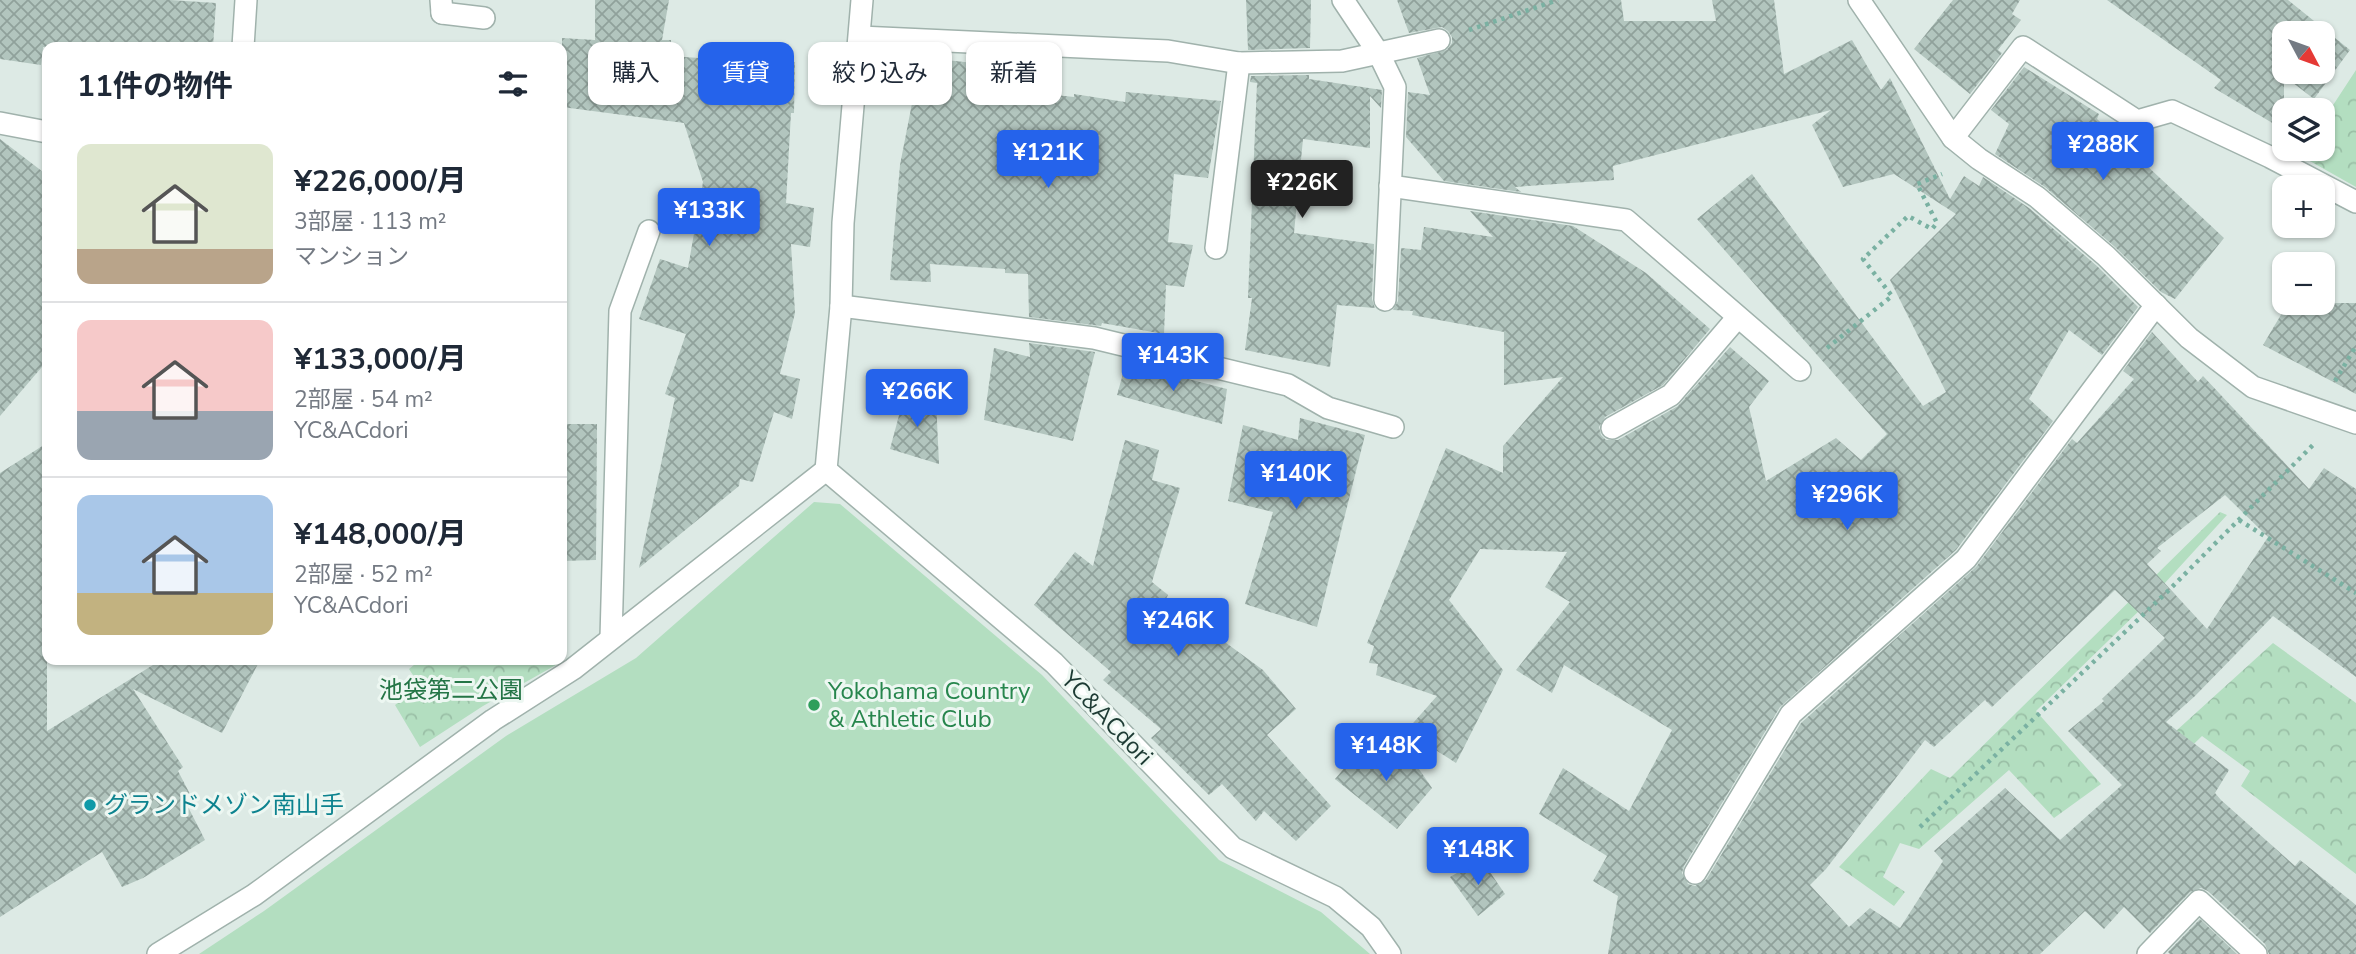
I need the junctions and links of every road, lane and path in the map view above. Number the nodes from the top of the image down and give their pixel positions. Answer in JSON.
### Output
{"nodes":[{"id":1,"x":246,"y":0,"type":"edge"},
{"id":2,"x":862,"y":0,"type":"edge"},
{"id":3,"x":1343,"y":0,"type":"edge"},
{"id":4,"x":1558,"y":0,"type":"edge"},
{"id":5,"x":1859,"y":0,"type":"edge"},
{"id":6,"x":441,"y":6,"type":"edge"},
{"id":7,"x":484,"y":18,"type":"dead end"},
{"id":8,"x":860,"y":37,"type":"junction"},
{"id":9,"x":1439,"y":40,"type":"joint"},
{"id":10,"x":243,"y":42,"type":"edge"},
{"id":11,"x":1379,"y":54,"type":"junction"},
{"id":12,"x":1239,"y":63,"type":"junction"},
{"id":13,"x":0,"y":123,"type":"edge"},
{"id":14,"x":42,"y":131,"type":"edge"},
{"id":15,"x":1953,"y":138,"type":"junction"},
{"id":16,"x":1979,"y":159,"type":"junction"},
{"id":17,"x":1390,"y":186,"type":"junction"},
{"id":18,"x":2356,"y":202,"type":"edge"},
{"id":19,"x":649,"y":231,"type":"dead end"},
{"id":20,"x":1216,"y":248,"type":"dead end"},
{"id":21,"x":1385,"y":300,"type":"dead end"},
{"id":22,"x":2156,"y":305,"type":"junction"},
{"id":23,"x":841,"y":306,"type":"junction"},
{"id":24,"x":1737,"y":318,"type":"junction"},
{"id":25,"x":1800,"y":370,"type":"joint"},
{"id":26,"x":2356,"y":423,"type":"edge"},
{"id":27,"x":1393,"y":427,"type":"dead end"},
{"id":28,"x":1612,"y":428,"type":"dead end"},
{"id":29,"x":2321,"y":438,"type":"dead end"},
{"id":30,"x":826,"y":470,"type":"junction"},
{"id":31,"x":2239,"y":520,"type":"junction"},
{"id":32,"x":2356,"y":593,"type":"edge"},
{"id":33,"x":611,"y":638,"type":"junction"},
{"id":34,"x":1920,"y":827,"type":"dead end"},
{"id":35,"x":1695,"y":873,"type":"dead end"},
{"id":36,"x":158,"y":954,"type":"edge"},
{"id":37,"x":1390,"y":954,"type":"edge"},
{"id":38,"x":2148,"y":954,"type":"edge"},
{"id":39,"x":2256,"y":954,"type":"edge"}],
"edges":[{"from":1,"to":10,"type":"street"},
{"from":2,"to":8,"type":"street"},
{"from":3,"to":11,"type":"street"},
{"from":4,"to":9,"type":"path"},
{"from":5,"to":15,"type":"street"},
{"from":6,"to":7,"type":"street"},
{"from":8,"to":12,"type":"street"},
{"from":8,"to":23,"type":"street"},
{"from":9,"to":11,"type":"street"},
{"from":11,"to":12,"type":"street"},
{"from":11,"to":17,"type":"street"},
{"from":12,"to":20,"type":"street"},
{"from":13,"to":14,"type":"street"},
{"from":15,"to":16,"type":"street"},
{"from":15,"to":18,"type":"street"},
{"from":16,"to":22,"type":"street"},
{"from":16,"to":25,"type":"path"},
{"from":17,"to":21,"type":"street"},
{"from":17,"to":24,"type":"street"},
{"from":19,"to":33,"type":"street"},
{"from":22,"to":26,"type":"street"},
{"from":22,"to":35,"type":"street"},
{"from":23,"to":27,"type":"street"},
{"from":23,"to":30,"type":"street"},
{"from":24,"to":25,"type":"street"},
{"from":24,"to":28,"type":"street"},
{"from":29,"to":31,"type":"path"},
{"from":30,"to":33,"type":"street"},
{"from":30,"to":37,"type":"street","name":"YC&ACdori"},
{"from":31,"to":32,"type":"path"},
{"from":31,"to":34,"type":"path"},
{"from":33,"to":36,"type":"street"},
{"from":38,"to":39,"type":"street"}]}
